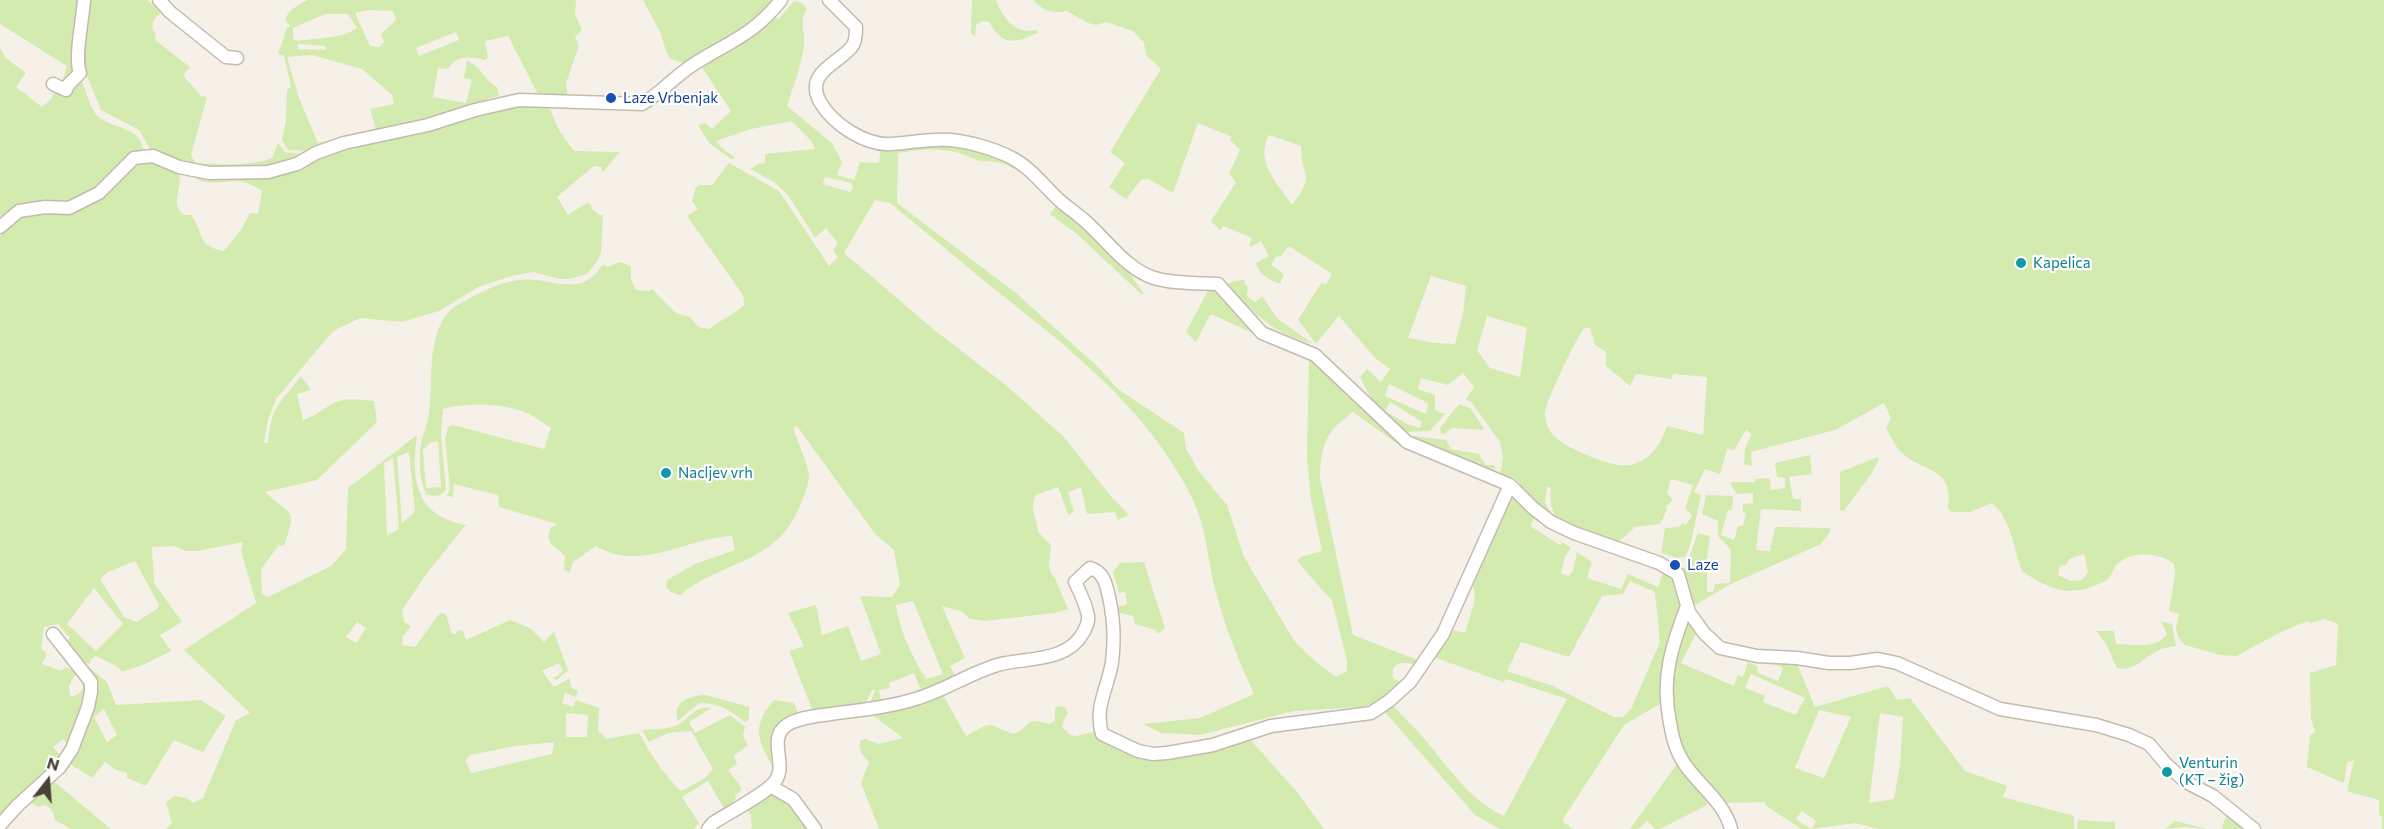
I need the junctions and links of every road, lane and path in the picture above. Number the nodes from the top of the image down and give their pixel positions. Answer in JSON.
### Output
{"nodes":[{"id":1,"x":84,"y":0,"type":"edge"},
{"id":2,"x":159,"y":0,"type":"edge"},
{"id":3,"x":781,"y":0,"type":"edge"},
{"id":4,"x":829,"y":0,"type":"edge"},
{"id":5,"x":237,"y":58,"type":"dead end"},
{"id":6,"x":53,"y":84,"type":"dead end"},
{"id":7,"x":0,"y":227,"type":"edge"},
{"id":8,"x":1510,"y":485,"type":"junction"},
{"id":9,"x":1687,"y":606,"type":"junction"},
{"id":10,"x":52,"y":634,"type":"dead end"},
{"id":11,"x":772,"y":787,"type":"junction"},
{"id":12,"x":0,"y":825,"type":"edge"},
{"id":13,"x":708,"y":829,"type":"edge"},
{"id":14,"x":815,"y":829,"type":"edge"},
{"id":15,"x":1731,"y":829,"type":"edge"},
{"id":16,"x":2254,"y":829,"type":"edge"}],
"edges":[{"from":1,"to":6,"type":"street"},
{"from":2,"to":5,"type":"street"},
{"from":3,"to":7,"type":"street"},
{"from":4,"to":8,"type":"street"},
{"from":8,"to":9,"type":"street"},
{"from":8,"to":11,"type":"street"},
{"from":9,"to":15,"type":"street"},
{"from":9,"to":16,"type":"street"},
{"from":10,"to":12,"type":"street"},
{"from":11,"to":13,"type":"street"},
{"from":11,"to":14,"type":"street"}]}
